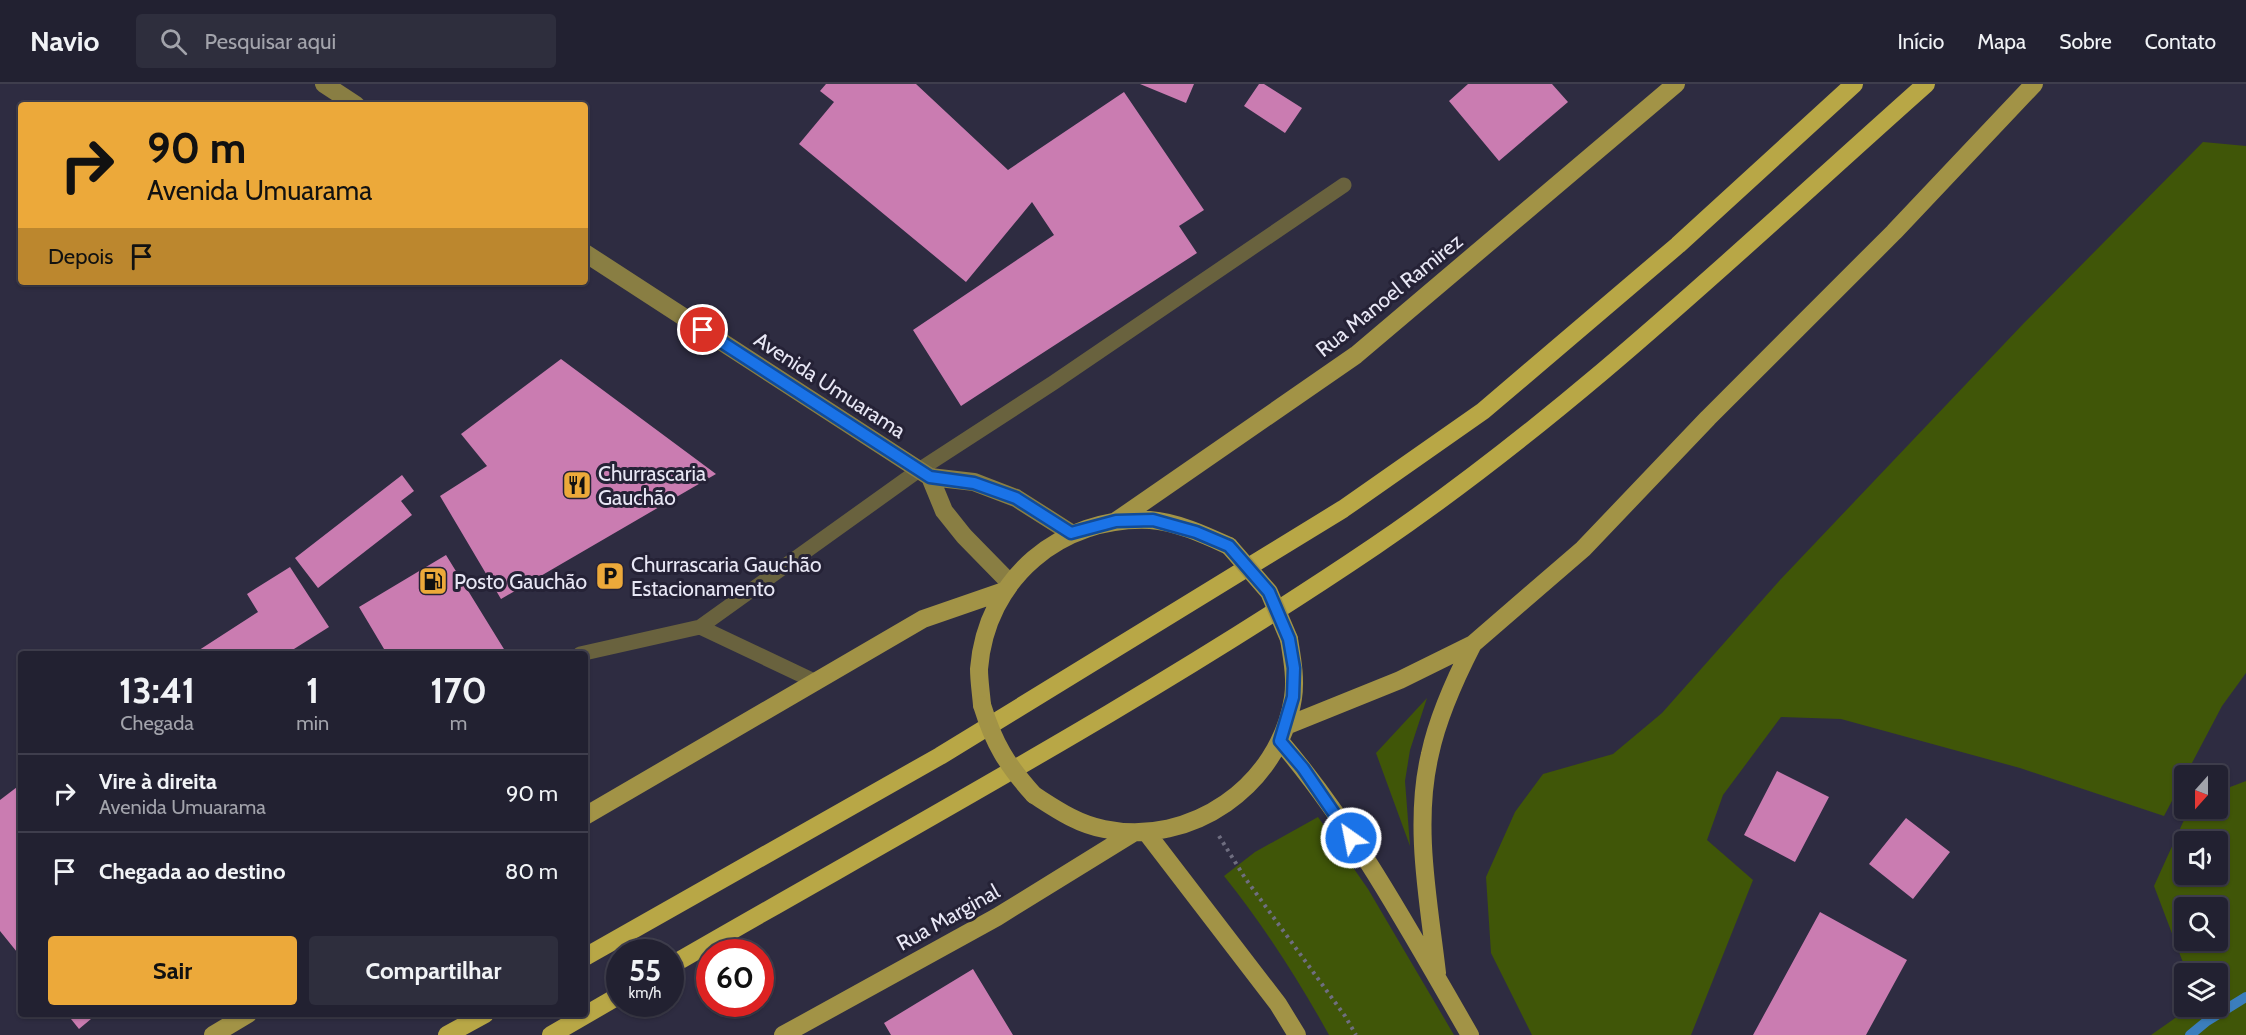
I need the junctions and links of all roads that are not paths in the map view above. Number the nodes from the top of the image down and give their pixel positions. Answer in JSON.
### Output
{"nodes":[{"id":1,"x":324,"y":84,"type":"edge"},
{"id":2,"x":1676,"y":84,"type":"edge"},
{"id":3,"x":1854,"y":84,"type":"edge"},
{"id":4,"x":1926,"y":84,"type":"edge"},
{"id":5,"x":2034,"y":84,"type":"edge"},
{"id":6,"x":351,"y":102,"type":"edge"},
{"id":7,"x":1344,"y":185,"type":"dead end"},
{"id":8,"x":588,"y":255,"type":"edge"},
{"id":9,"x":925,"y":473,"type":"junction"},
{"id":10,"x":1116,"y":521,"type":"junction"},
{"id":11,"x":1071,"y":533,"type":"junction"},
{"id":12,"x":1007,"y":587,"type":"junction"},
{"id":13,"x":700,"y":627,"type":"junction"},
{"id":14,"x":1473,"y":644,"type":"junction"},
{"id":15,"x":588,"y":652,"type":"edge"},
{"id":16,"x":814,"y":681,"type":"junction"},
{"id":17,"x":1283,"y":733,"type":"junction"},
{"id":18,"x":588,"y":814,"type":"edge"},
{"id":19,"x":1139,"y":833,"type":"junction"},
{"id":20,"x":588,"y":955,"type":"edge"},
{"id":21,"x":684,"y":958,"type":"edge"},
{"id":22,"x":1438,"y":981,"type":"junction"},
{"id":23,"x":606,"y":1003,"type":"edge"},
{"id":24,"x":588,"y":1014,"type":"edge"},
{"id":25,"x":243,"y":1017,"type":"edge"},
{"id":26,"x":479,"y":1017,"type":"edge"},
{"id":27,"x":582,"y":1017,"type":"edge"},
{"id":28,"x":213,"y":1035,"type":"edge"},
{"id":29,"x":447,"y":1035,"type":"edge"},
{"id":30,"x":551,"y":1035,"type":"edge"},
{"id":31,"x":783,"y":1035,"type":"edge"},
{"id":32,"x":1297,"y":1035,"type":"edge"},
{"id":33,"x":1470,"y":1035,"type":"edge"}],
"edges":[{"from":1,"to":6,"type":"street"},
{"from":2,"to":10,"type":"main road","name":"Rua Manoel Ramirez"},
{"from":3,"to":20,"type":"highway"},
{"from":4,"to":21,"type":"highway"},
{"from":5,"to":14,"type":"main road"},
{"from":7,"to":9,"type":"lane"},
{"from":8,"to":9,"type":"street","name":"Avenida Umuarama"},
{"from":9,"to":11,"type":"street","name":"Avenida Umuarama"},
{"from":9,"to":12,"type":"street"},
{"from":9,"to":13,"type":"lane"},
{"from":10,"to":11,"type":"main road"},
{"from":10,"to":17,"type":"main road","bridge":true},
{"from":11,"to":12,"type":"main road"},
{"from":12,"to":16,"type":"main road"},
{"from":12,"to":19,"type":"main road","bridge":true},
{"from":13,"to":15,"type":"lane"},
{"from":13,"to":16,"type":"lane"},
{"from":14,"to":17,"type":"main road"},
{"from":14,"to":22,"type":"main road"},
{"from":16,"to":18,"type":"main road"},
{"from":17,"to":19,"type":"main road"},
{"from":17,"to":22,"type":"main road"},
{"from":19,"to":31,"type":"main road","name":"Rua Marginal"},
{"from":19,"to":32,"type":"main road"},
{"from":22,"to":33,"type":"main road"},
{"from":23,"to":24,"type":"highway"},
{"from":25,"to":28,"type":"main road"},
{"from":26,"to":29,"type":"highway"},
{"from":27,"to":30,"type":"highway"}]}
